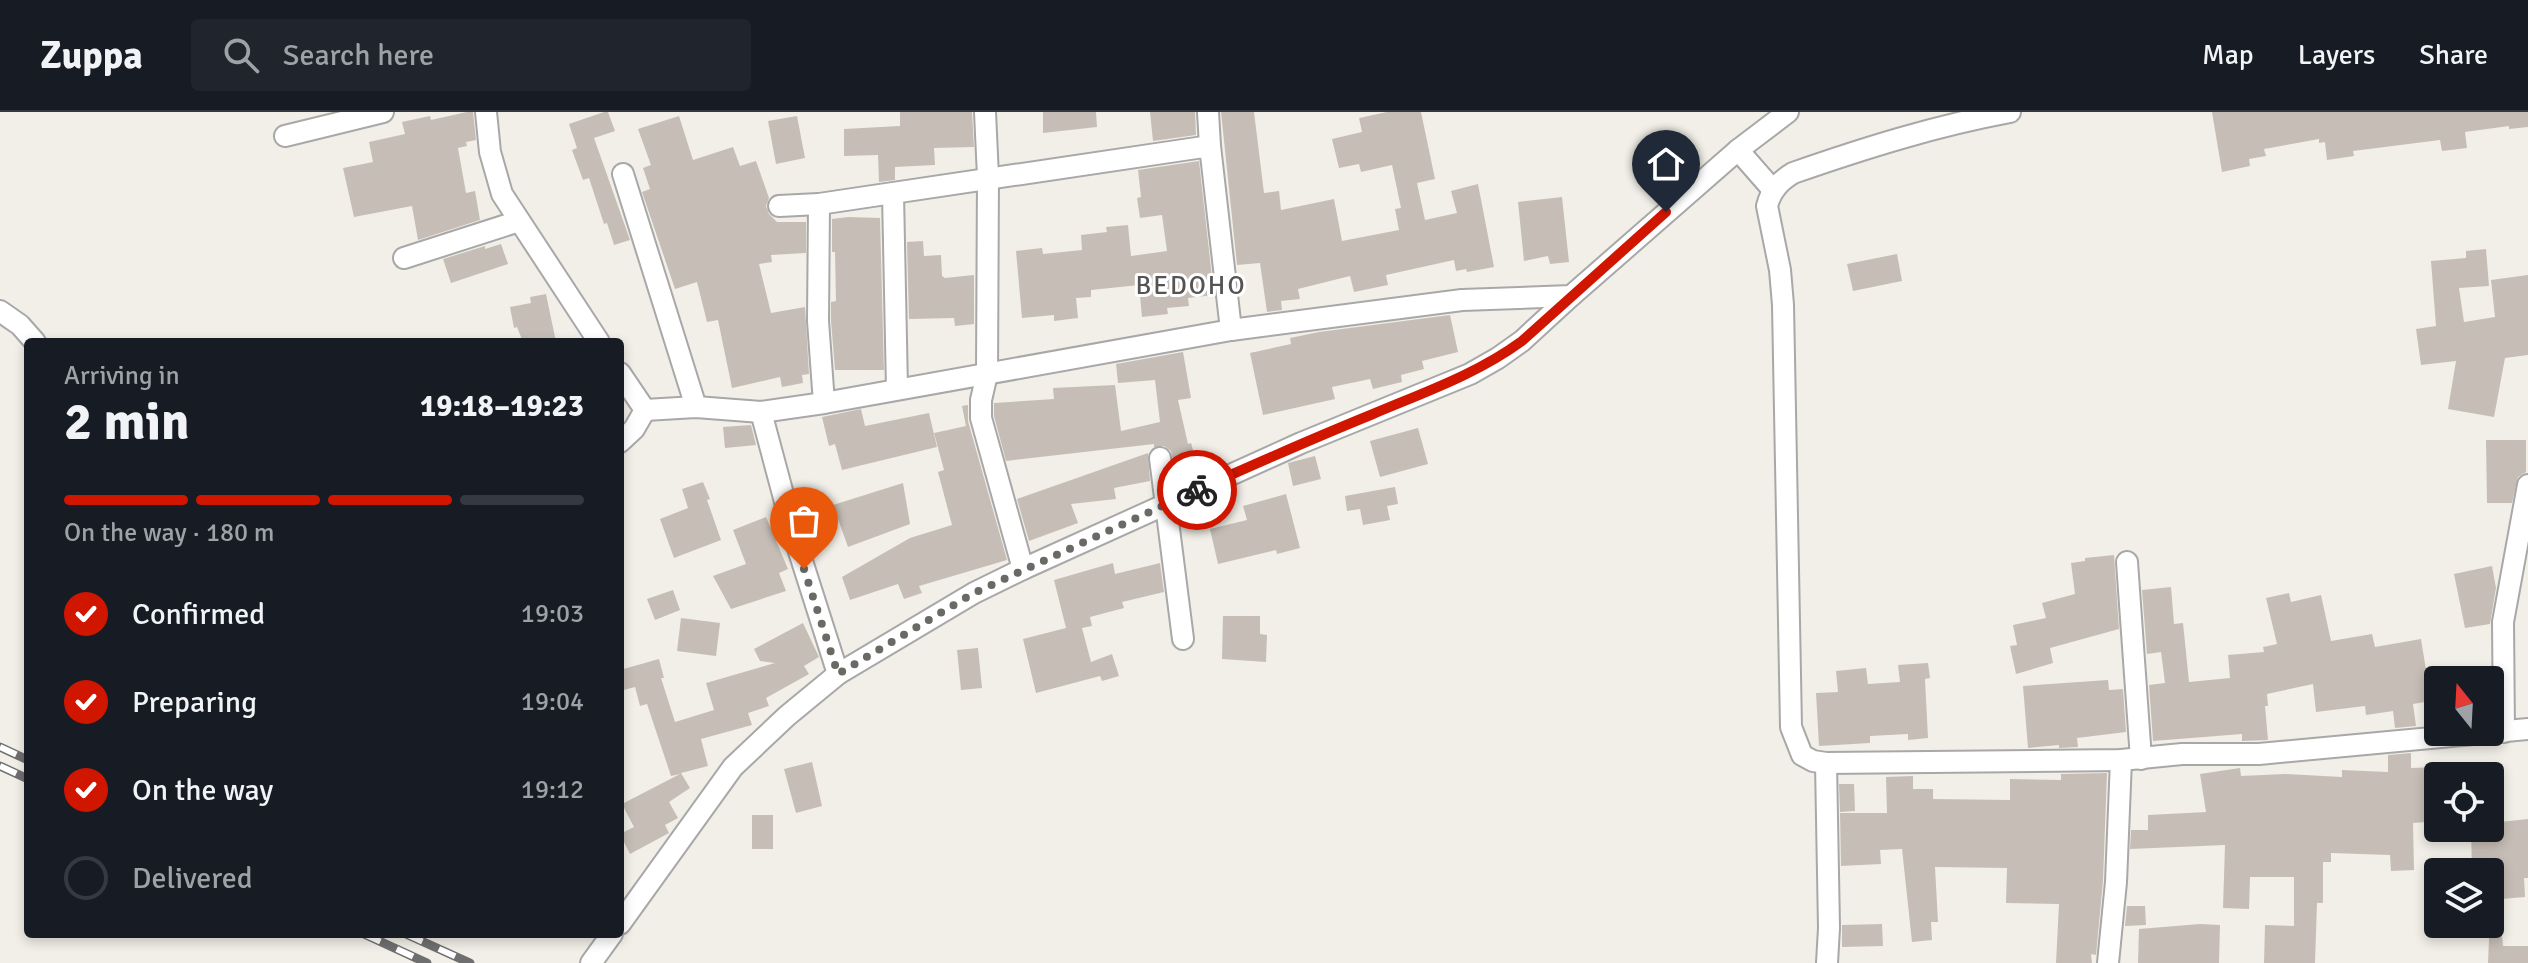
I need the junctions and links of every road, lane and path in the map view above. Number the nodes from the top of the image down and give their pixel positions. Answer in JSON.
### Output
{"nodes":[{"id":1,"x":383,"y":112,"type":"edge"},
{"id":2,"x":486,"y":112,"type":"edge"},
{"id":3,"x":985,"y":112,"type":"edge"},
{"id":4,"x":1208,"y":112,"type":"edge"},
{"id":5,"x":1788,"y":112,"type":"edge"},
{"id":6,"x":2010,"y":112,"type":"edge"},
{"id":7,"x":285,"y":136,"type":"dead end"},
{"id":8,"x":1210,"y":146,"type":"junction"},
{"id":9,"x":1746,"y":160,"type":"junction"},
{"id":10,"x":623,"y":174,"type":"dead end"},
{"id":11,"x":988,"y":177,"type":"junction"},
{"id":12,"x":1773,"y":190,"type":"junction"},
{"id":13,"x":893,"y":194,"type":"junction"},
{"id":14,"x":819,"y":204,"type":"junction"},
{"id":15,"x":779,"y":206,"type":"dead end"},
{"id":16,"x":519,"y":221,"type":"junction"},
{"id":17,"x":404,"y":258,"type":"dead end"},
{"id":18,"x":1571,"y":296,"type":"junction"},
{"id":19,"x":0,"y":311,"type":"edge"},
{"id":20,"x":1231,"y":330,"type":"junction"},
{"id":21,"x":31,"y":338,"type":"edge"},
{"id":22,"x":596,"y":338,"type":"edge"},
{"id":23,"x":987,"y":374,"type":"junction"},
{"id":24,"x":624,"y":379,"type":"edge"},
{"id":25,"x":897,"y":389,"type":"junction"},
{"id":26,"x":824,"y":403,"type":"junction"},
{"id":27,"x":696,"y":407,"type":"junction"},
{"id":28,"x":645,"y":410,"type":"junction"},
{"id":29,"x":761,"y":412,"type":"junction"},
{"id":30,"x":624,"y":438,"type":"edge"},
{"id":31,"x":1160,"y":458,"type":"dead end"},
{"id":32,"x":2528,"y":485,"type":"edge"},
{"id":33,"x":1167,"y":503,"type":"junction"},
{"id":34,"x":2127,"y":562,"type":"dead end"},
{"id":35,"x":1023,"y":569,"type":"junction"},
{"id":36,"x":1183,"y":639,"type":"dead end"},
{"id":37,"x":2503,"y":666,"type":"edge"},
{"id":38,"x":838,"y":674,"type":"junction"},
{"id":39,"x":2528,"y":729,"type":"edge"},
{"id":40,"x":2504,"y":732,"type":"edge"},
{"id":41,"x":2424,"y":739,"type":"edge"},
{"id":42,"x":2131,"y":760,"type":"junction"},
{"id":43,"x":1826,"y":763,"type":"junction"},
{"id":44,"x":624,"y":918,"type":"edge"},
{"id":45,"x":609,"y":938,"type":"edge"},
{"id":46,"x":591,"y":963,"type":"edge"},
{"id":47,"x":1827,"y":963,"type":"edge"},
{"id":48,"x":2108,"y":963,"type":"edge"}],
"edges":[{"from":1,"to":7,"type":"street"},
{"from":2,"to":16,"type":"street"},
{"from":3,"to":11,"type":"street"},
{"from":4,"to":8,"type":"street"},
{"from":5,"to":9,"type":"street"},
{"from":6,"to":12,"type":"street"},
{"from":8,"to":11,"type":"street"},
{"from":8,"to":20,"type":"street"},
{"from":9,"to":12,"type":"street"},
{"from":9,"to":18,"type":"street"},
{"from":10,"to":27,"type":"street"},
{"from":11,"to":13,"type":"street"},
{"from":11,"to":23,"type":"street"},
{"from":12,"to":43,"type":"street"},
{"from":13,"to":14,"type":"street"},
{"from":13,"to":25,"type":"street"},
{"from":14,"to":15,"type":"street"},
{"from":14,"to":26,"type":"street"},
{"from":16,"to":17,"type":"street"},
{"from":16,"to":22,"type":"street"},
{"from":18,"to":20,"type":"street"},
{"from":18,"to":33,"type":"street"},
{"from":19,"to":21,"type":"street"},
{"from":20,"to":23,"type":"street"},
{"from":23,"to":25,"type":"street"},
{"from":23,"to":35,"type":"street"},
{"from":24,"to":28,"type":"street"},
{"from":25,"to":26,"type":"street"},
{"from":26,"to":29,"type":"street"},
{"from":27,"to":28,"type":"street"},
{"from":27,"to":29,"type":"street"},
{"from":28,"to":30,"type":"street"},
{"from":29,"to":38,"type":"street"},
{"from":31,"to":33,"type":"street"},
{"from":32,"to":37,"type":"street"},
{"from":33,"to":35,"type":"street"},
{"from":33,"to":36,"type":"street"},
{"from":34,"to":42,"type":"street"},
{"from":35,"to":38,"type":"street"},
{"from":38,"to":44,"type":"street"},
{"from":39,"to":40,"type":"street"},
{"from":41,"to":42,"type":"street"},
{"from":42,"to":43,"type":"street"},
{"from":42,"to":48,"type":"street"},
{"from":43,"to":47,"type":"street"},
{"from":45,"to":46,"type":"street"}]}
